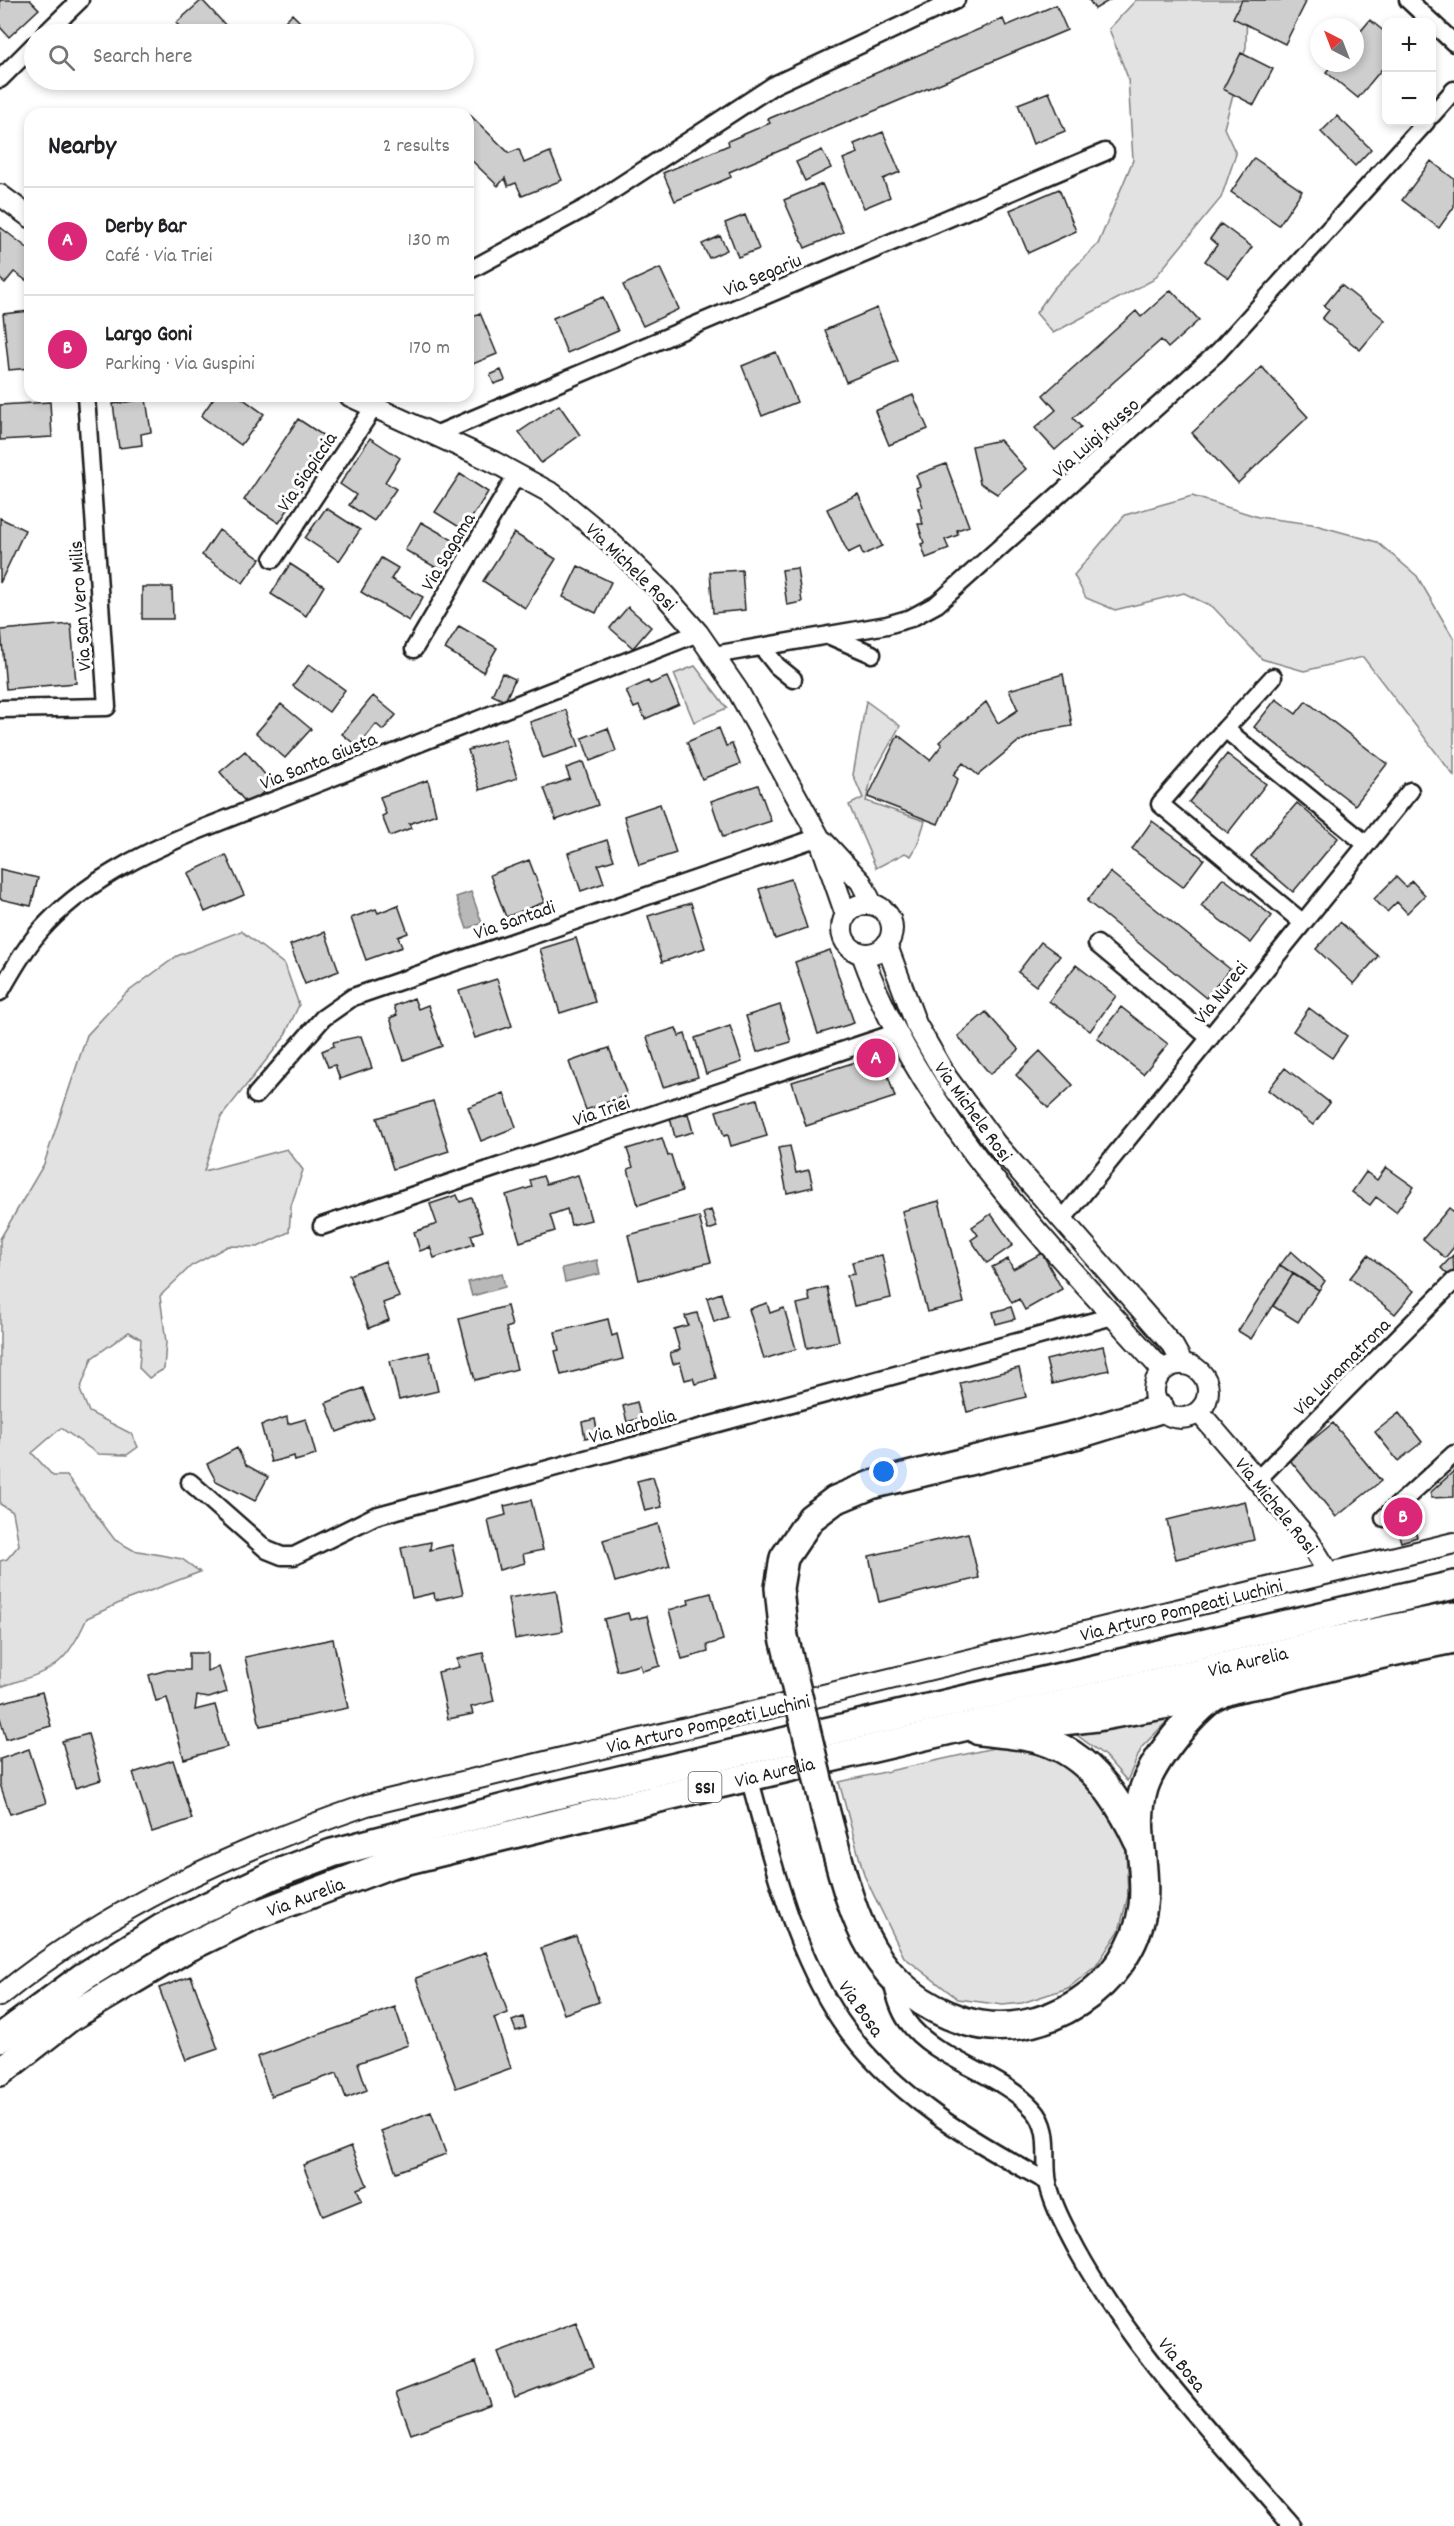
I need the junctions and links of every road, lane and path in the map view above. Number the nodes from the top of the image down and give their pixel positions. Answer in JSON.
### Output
{"nodes":[{"id":1,"x":80,"y":0,"type":"edge"},
{"id":2,"x":956,"y":0,"type":"edge"},
{"id":3,"x":1408,"y":0,"type":"edge"},
{"id":4,"x":55,"y":24,"type":"edge"},
{"id":5,"x":1454,"y":43,"type":"edge"},
{"id":6,"x":24,"y":55,"type":"edge"},
{"id":7,"x":0,"y":79,"type":"edge"},
{"id":8,"x":1454,"y":90,"type":"edge"},
{"id":9,"x":1436,"y":110,"type":"edge"},
{"id":10,"x":1422,"y":126,"type":"edge"},
{"id":11,"x":1105,"y":152,"type":"dead end"},
{"id":12,"x":0,"y":195,"type":"edge"},
{"id":13,"x":24,"y":213,"type":"edge"},
{"id":14,"x":474,"y":268,"type":"edge"},
{"id":15,"x":86,"y":402,"type":"edge"},
{"id":16,"x":363,"y":402,"type":"edge"},
{"id":17,"x":374,"y":407,"type":"junction"},
{"id":18,"x":435,"y":435,"type":"junction"},
{"id":19,"x":517,"y":474,"type":"junction"},
{"id":20,"x":273,"y":559,"type":"dead end"},
{"id":21,"x":698,"y":633,"type":"junction"},
{"id":22,"x":828,"y":635,"type":"junction"},
{"id":23,"x":762,"y":647,"type":"junction"},
{"id":24,"x":414,"y":649,"type":"dead end"},
{"id":25,"x":872,"y":654,"type":"dead end"},
{"id":26,"x":714,"y":655,"type":"junction"},
{"id":27,"x":1273,"y":677,"type":"dead end"},
{"id":28,"x":793,"y":679,"type":"dead end"},
{"id":29,"x":0,"y":709,"type":"edge"},
{"id":30,"x":1225,"y":729,"type":"junction"},
{"id":31,"x":1410,"y":791,"type":"dead end"},
{"id":32,"x":819,"y":837,"type":"junction"},
{"id":33,"x":1366,"y":844,"type":"junction"},
{"id":34,"x":872,"y":904,"type":"junction"},
{"id":35,"x":846,"y":915,"type":"junction"},
{"id":36,"x":1302,"y":922,"type":"junction"},
{"id":37,"x":1097,"y":944,"type":"dead end"},
{"id":38,"x":886,"y":945,"type":"junction"},
{"id":39,"x":862,"y":954,"type":"junction"},
{"id":40,"x":0,"y":992,"type":"edge"},
{"id":41,"x":895,"y":1033,"type":"junction"},
{"id":42,"x":1210,"y":1038,"type":"junction"},
{"id":43,"x":256,"y":1095,"type":"dead end"},
{"id":44,"x":1062,"y":1220,"type":"junction"},
{"id":45,"x":322,"y":1226,"type":"dead end"},
{"id":46,"x":1454,"y":1281,"type":"edge"},
{"id":47,"x":1113,"y":1316,"type":"junction"},
{"id":48,"x":1183,"y":1364,"type":"junction"},
{"id":49,"x":1163,"y":1371,"type":"junction"},
{"id":50,"x":1160,"y":1409,"type":"junction"},
{"id":51,"x":1199,"y":1412,"type":"junction"},
{"id":52,"x":1454,"y":1454,"type":"edge"},
{"id":53,"x":1257,"y":1480,"type":"junction"},
{"id":54,"x":190,"y":1482,"type":"dead end"},
{"id":55,"x":1384,"y":1518,"type":"dead end"},
{"id":56,"x":1454,"y":1543,"type":"edge"},
{"id":57,"x":1328,"y":1572,"type":"junction"},
{"id":58,"x":1454,"y":1585,"type":"edge"},
{"id":59,"x":1454,"y":1616,"type":"edge"},
{"id":60,"x":1454,"y":1639,"type":"edge"},
{"id":61,"x":1218,"y":1695,"type":"junction"},
{"id":62,"x":963,"y":1729,"type":"junction"},
{"id":63,"x":749,"y":1777,"type":"junction"},
{"id":64,"x":1138,"y":1840,"type":"junction"},
{"id":65,"x":891,"y":1975,"type":"junction"},
{"id":66,"x":0,"y":1996,"type":"edge"},
{"id":67,"x":0,"y":2038,"type":"edge"},
{"id":68,"x":0,"y":2072,"type":"edge"},
{"id":69,"x":1048,"y":2182,"type":"junction"},
{"id":70,"x":1292,"y":2526,"type":"edge"}],
"edges":[{"from":1,"to":4,"type":"street"},
{"from":2,"to":14,"type":"street"},
{"from":3,"to":5,"type":"street"},
{"from":6,"to":7,"type":"street"},
{"from":8,"to":9,"type":"street"},
{"from":10,"to":22,"type":"street","name":"Via Luigi Russo"},
{"from":11,"to":18,"type":"street","name":"Via Segariu"},
{"from":12,"to":13,"type":"street"},
{"from":15,"to":29,"type":"street","name":"Via San Vero Milis"},
{"from":16,"to":17,"type":"street","name":"Via Michele Rosi"},
{"from":17,"to":18,"type":"street","name":"Via Michele Rosi"},
{"from":17,"to":20,"type":"street","name":"Via Siapiccia"},
{"from":18,"to":19,"type":"street","name":"Via Michele Rosi"},
{"from":19,"to":21,"type":"street","name":"Via Michele Rosi"},
{"from":19,"to":24,"type":"street","name":"Via Sagama"},
{"from":21,"to":26,"type":"street","name":"Via Michele Rosi"},
{"from":21,"to":40,"type":"street","name":"Via Santa Giusta"},
{"from":22,"to":23,"type":"street","name":"Via Luigi Russo"},
{"from":22,"to":25,"type":"street"},
{"from":23,"to":26,"type":"street","name":"Via Luigi Russo"},
{"from":23,"to":28,"type":"street"},
{"from":26,"to":32,"type":"street","name":"Via Michele Rosi"},
{"from":27,"to":30,"type":"street"},
{"from":30,"to":33,"type":"street"},
{"from":30,"to":36,"type":"street"},
{"from":31,"to":33,"type":"street","name":"Via Nureci"},
{"from":32,"to":34,"type":"street","name":"Via Michele Rosi"},
{"from":32,"to":35,"type":"street","name":"Via Michele Rosi"},
{"from":32,"to":43,"type":"street","name":"Via Santadi"},
{"from":33,"to":36,"type":"street","name":"Via Nureci"},
{"from":34,"to":35,"type":"street"},
{"from":34,"to":38,"type":"street","name":"Via Michele Rosi"},
{"from":35,"to":39,"type":"street","name":"Via Michele Rosi"},
{"from":36,"to":42,"type":"street","name":"Via Nureci"},
{"from":37,"to":42,"type":"street"},
{"from":38,"to":39,"type":"street"},
{"from":38,"to":44,"type":"street","name":"Via Michele Rosi"},
{"from":39,"to":41,"type":"street","name":"Via Michele Rosi"},
{"from":41,"to":45,"type":"street","name":"Via Triei"},
{"from":41,"to":47,"type":"street","name":"Via Michele Rosi"},
{"from":42,"to":44,"type":"street","name":"Via Nureci"},
{"from":44,"to":48,"type":"street","name":"Via Michele Rosi"},
{"from":46,"to":53,"type":"street","name":"Via Lunamatrona"},
{"from":47,"to":49,"type":"street","name":"Via Michele Rosi"},
{"from":47,"to":54,"type":"street","name":"Via Narbolia"},
{"from":48,"to":49,"type":"street"},
{"from":48,"to":51,"type":"street"},
{"from":49,"to":50,"type":"street"},
{"from":50,"to":51,"type":"street"},
{"from":50,"to":65,"type":"highway","bridge":true},
{"from":51,"to":53,"type":"street","name":"Via Michele Rosi"},
{"from":52,"to":55,"type":"street"},
{"from":53,"to":57,"type":"street","name":"Via Michele Rosi"},
{"from":56,"to":57,"type":"street","name":"Via Arturo Pompeati Luchini"},
{"from":57,"to":66,"type":"street","name":"Via Arturo Pompeati Luchini"},
{"from":58,"to":67,"type":"highway","name":"Via Aurelia","number":"SS1"},
{"from":59,"to":62,"type":"highway","name":"Via Aurelia","number":"SS1"},
{"from":60,"to":61,"type":"highway"},
{"from":61,"to":62,"type":"highway"},
{"from":61,"to":64,"type":"highway"},
{"from":62,"to":63,"type":"highway","name":"Via Aurelia","number":"SS1"},
{"from":62,"to":64,"type":"highway"},
{"from":63,"to":68,"type":"highway","name":"Via Aurelia","number":"SS1"},
{"from":63,"to":69,"type":"street","name":"Via Bosa"},
{"from":64,"to":65,"type":"highway"},
{"from":65,"to":69,"type":"street","name":"Via Bosa"},
{"from":69,"to":70,"type":"street","name":"Via Bosa"}]}
